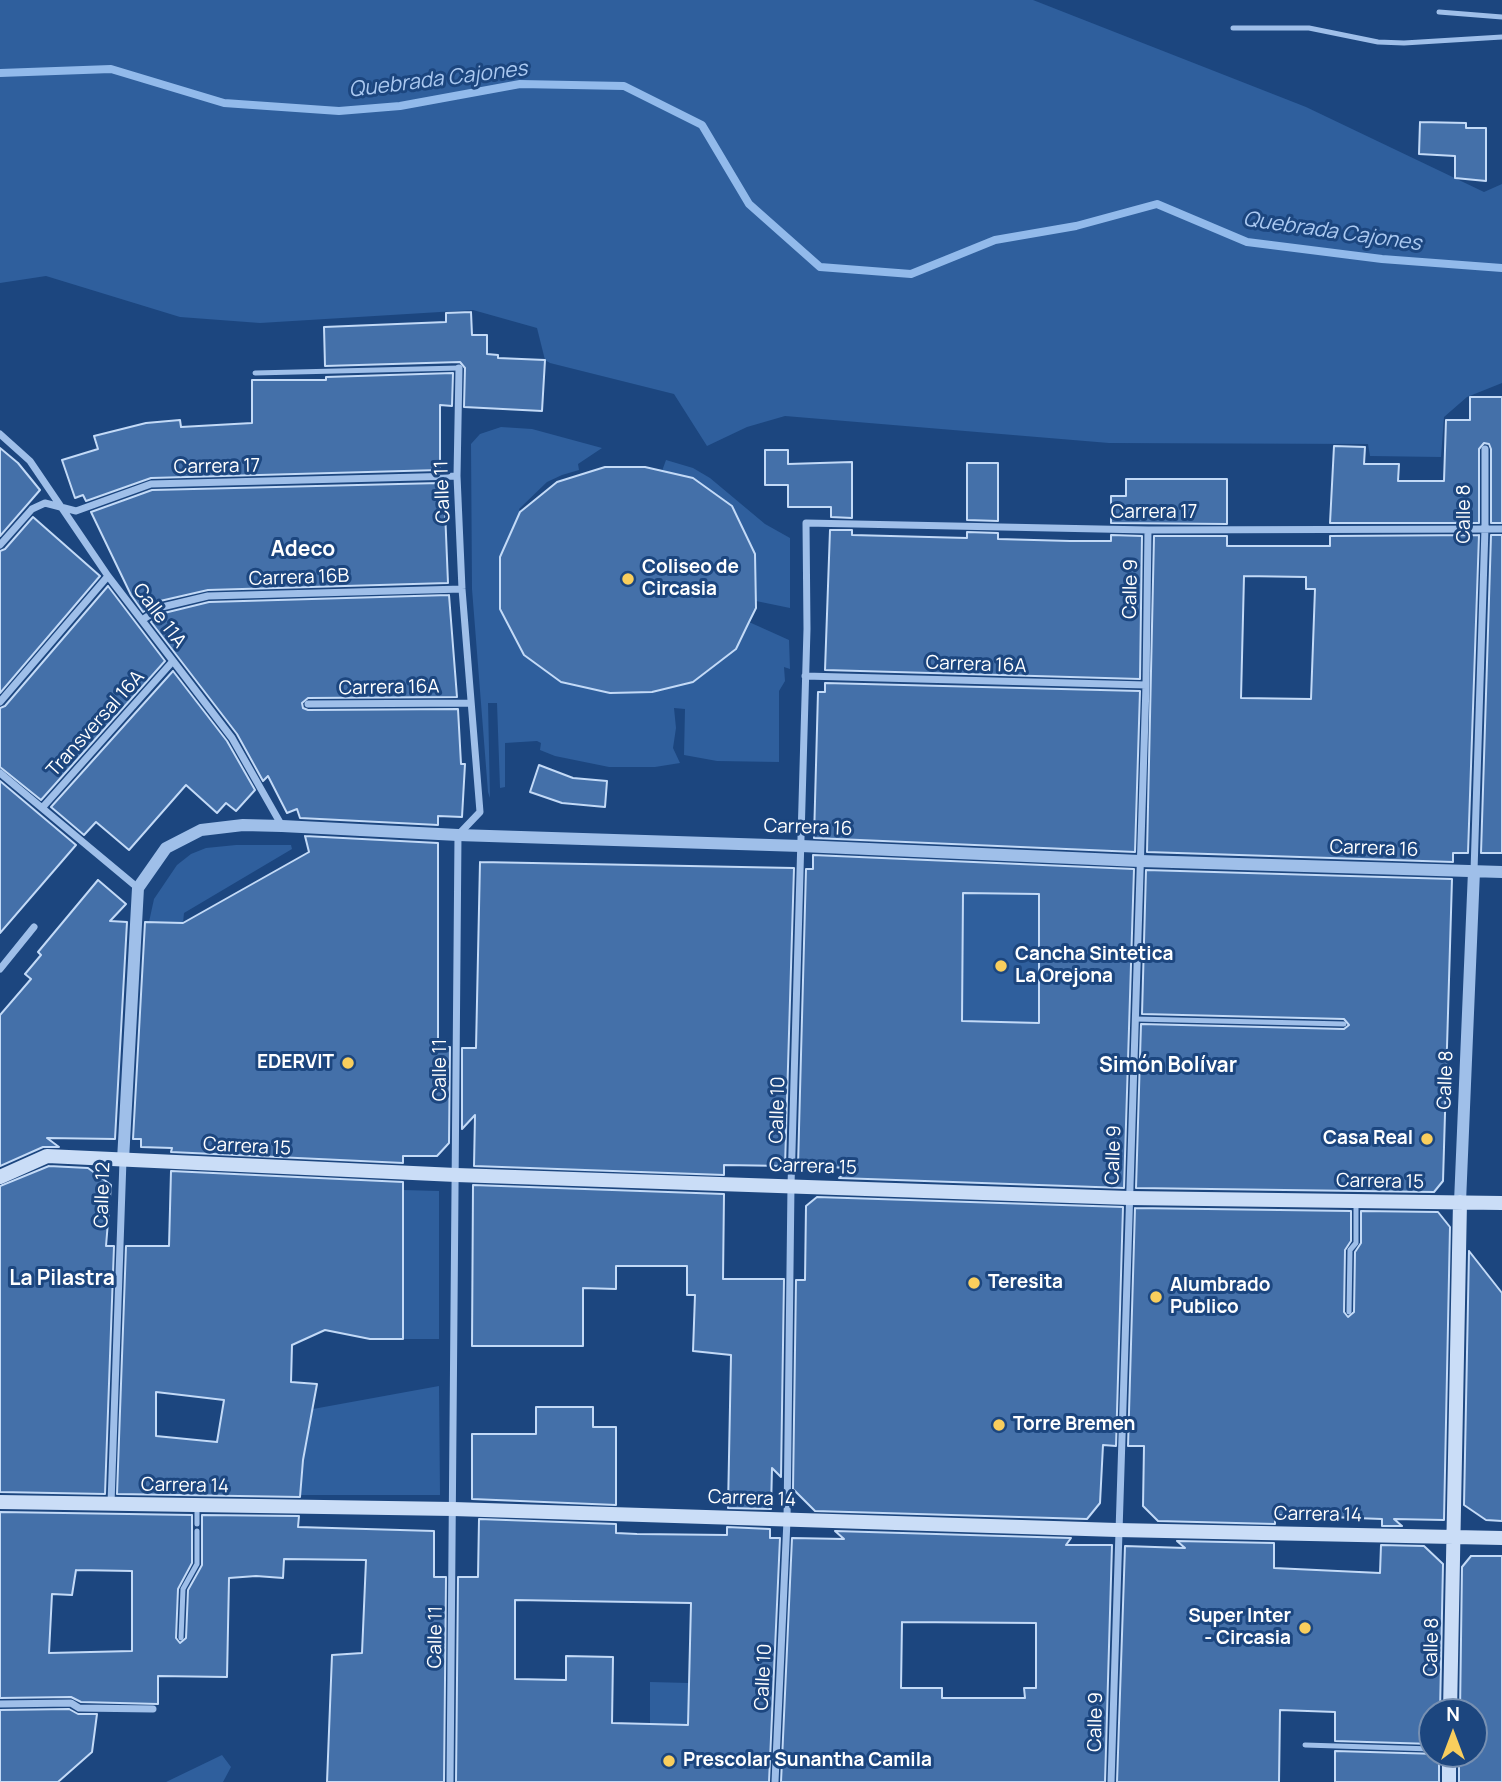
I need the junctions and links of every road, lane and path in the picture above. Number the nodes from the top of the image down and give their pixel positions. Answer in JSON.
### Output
{"nodes":[{"id":1,"x":1439,"y":12,"type":"dead end"},
{"id":2,"x":1502,"y":17,"type":"edge"},
{"id":3,"x":1233,"y":28,"type":"dead end"},
{"id":4,"x":1502,"y":37,"type":"edge"},
{"id":5,"x":459,"y":368,"type":"joint"},
{"id":6,"x":255,"y":373,"type":"dead end"},
{"id":7,"x":0,"y":434,"type":"edge"},
{"id":8,"x":1485,"y":449,"type":"dead end"},
{"id":9,"x":457,"y":476,"type":"junction"},
{"id":10,"x":59,"y":506,"type":"junction"},
{"id":11,"x":806,"y":523,"type":"joint"},
{"id":12,"x":1485,"y":528,"type":"junction"},
{"id":13,"x":1502,"y":528,"type":"edge"},
{"id":14,"x":1148,"y":530,"type":"junction"},
{"id":15,"x":0,"y":545,"type":"edge"},
{"id":16,"x":108,"y":576,"type":"junction"},
{"id":17,"x":462,"y":589,"type":"junction"},
{"id":18,"x":142,"y":620,"type":"junction"},
{"id":19,"x":173,"y":661,"type":"junction"},
{"id":20,"x":805,"y":676,"type":"junction"},
{"id":21,"x":1146,"y":685,"type":"junction"},
{"id":22,"x":0,"y":702,"type":"edge"},
{"id":23,"x":471,"y":702,"type":"junction"},
{"id":24,"x":308,"y":704,"type":"dead end"},
{"id":25,"x":0,"y":773,"type":"edge"},
{"id":26,"x":42,"y":808,"type":"junction"},
{"id":27,"x":282,"y":826,"type":"junction"},
{"id":28,"x":458,"y":835,"type":"junction"},
{"id":29,"x":800,"y":846,"type":"junction"},
{"id":30,"x":1140,"y":861,"type":"junction"},
{"id":31,"x":1474,"y":871,"type":"junction"},
{"id":32,"x":1502,"y":872,"type":"edge"},
{"id":33,"x":138,"y":888,"type":"junction"},
{"id":34,"x":34,"y":927,"type":"dead end"},
{"id":35,"x":0,"y":969,"type":"edge"},
{"id":36,"x":1135,"y":1018,"type":"junction"},
{"id":37,"x":1344,"y":1024,"type":"dead end"},
{"id":38,"x":123,"y":1160,"type":"junction"},
{"id":39,"x":456,"y":1175,"type":"junction"},
{"id":40,"x":0,"y":1177,"type":"edge"},
{"id":41,"x":791,"y":1185,"type":"junction"},
{"id":42,"x":1129,"y":1198,"type":"junction"},
{"id":43,"x":1356,"y":1201,"type":"junction"},
{"id":44,"x":1460,"y":1202,"type":"junction"},
{"id":45,"x":1502,"y":1203,"type":"edge"},
{"id":46,"x":1349,"y":1312,"type":"dead end"},
{"id":47,"x":0,"y":1502,"type":"edge"},
{"id":48,"x":111,"y":1503,"type":"junction"},
{"id":49,"x":197,"y":1505,"type":"junction"},
{"id":50,"x":453,"y":1509,"type":"junction"},
{"id":51,"x":787,"y":1520,"type":"junction"},
{"id":52,"x":1117,"y":1530,"type":"junction"},
{"id":53,"x":1453,"y":1538,"type":"junction"},
{"id":54,"x":1502,"y":1538,"type":"edge"},
{"id":55,"x":181,"y":1638,"type":"dead end"},
{"id":56,"x":1450,"y":1698,"type":"edge"},
{"id":57,"x":0,"y":1704,"type":"edge"},
{"id":58,"x":153,"y":1709,"type":"dead end"},
{"id":59,"x":1305,"y":1745,"type":"dead end"},
{"id":60,"x":1418,"y":1749,"type":"edge"},
{"id":61,"x":450,"y":1782,"type":"edge"},
{"id":62,"x":775,"y":1782,"type":"edge"},
{"id":63,"x":1111,"y":1782,"type":"edge"}],
"edges":[{"from":1,"to":2,"type":"lane"},
{"from":3,"to":4,"type":"lane"},
{"from":5,"to":6,"type":"lane"},
{"from":5,"to":9,"type":"street","name":"Calle 11"},
{"from":7,"to":10,"type":"street","name":"Calle 11A"},
{"from":8,"to":12,"type":"street","name":"Calle 8"},
{"from":9,"to":10,"type":"street","name":"Carrera 17"},
{"from":9,"to":17,"type":"street","name":"Calle 11"},
{"from":10,"to":15,"type":"street","name":"Carrera 17"},
{"from":10,"to":16,"type":"street","name":"Calle 11A"},
{"from":11,"to":14,"type":"street","name":"Carrera 17"},
{"from":11,"to":20,"type":"street","name":"Calle 10"},
{"from":12,"to":13,"type":"street","name":"Carrera 17"},
{"from":12,"to":14,"type":"street","name":"Carrera 17"},
{"from":12,"to":31,"type":"street","name":"Calle 8"},
{"from":14,"to":21,"type":"street","name":"Calle 9"},
{"from":16,"to":18,"type":"street","name":"Calle 11A"},
{"from":16,"to":22,"type":"street"},
{"from":17,"to":18,"type":"street","name":"Carrera 16B"},
{"from":17,"to":23,"type":"street","name":"Calle 11"},
{"from":18,"to":19,"type":"street","name":"Calle 11A"},
{"from":19,"to":26,"type":"street","name":"Transversal 16A"},
{"from":19,"to":27,"type":"street","name":"Calle 11A"},
{"from":20,"to":21,"type":"street","name":"Carrera 16A"},
{"from":20,"to":29,"type":"street","name":"Calle 10"},
{"from":21,"to":30,"type":"street","name":"Calle 9"},
{"from":23,"to":24,"type":"street","name":"Carrera 16A"},
{"from":23,"to":28,"type":"street","name":"Calle 11"},
{"from":25,"to":26,"type":"street"},
{"from":26,"to":33,"type":"street"},
{"from":27,"to":28,"type":"street","name":"Carrera 16"},
{"from":27,"to":33,"type":"street","name":"Carrera 16"},
{"from":28,"to":29,"type":"street","name":"Carrera 16"},
{"from":28,"to":39,"type":"street","name":"Calle 11"},
{"from":29,"to":30,"type":"street","name":"Carrera 16"},
{"from":29,"to":41,"type":"street","name":"Calle 10"},
{"from":30,"to":31,"type":"street","name":"Carrera 16"},
{"from":30,"to":36,"type":"street","name":"Calle 9"},
{"from":31,"to":32,"type":"street","name":"Carrera 16"},
{"from":31,"to":44,"type":"street","name":"Calle 8"},
{"from":33,"to":38,"type":"street","name":"Calle 12"},
{"from":34,"to":35,"type":"street"},
{"from":36,"to":37,"type":"lane"},
{"from":36,"to":42,"type":"street","name":"Calle 9"},
{"from":38,"to":39,"type":"main road","name":"Carrera 15"},
{"from":38,"to":40,"type":"main road","name":"Carrera 15"},
{"from":38,"to":48,"type":"street","name":"Calle 12"},
{"from":39,"to":41,"type":"main road","name":"Carrera 15"},
{"from":39,"to":50,"type":"street","name":"Calle 11"},
{"from":41,"to":42,"type":"main road","name":"Carrera 15"},
{"from":41,"to":51,"type":"street","name":"Calle 10"},
{"from":42,"to":43,"type":"main road","name":"Carrera 15"},
{"from":42,"to":52,"type":"street","name":"Calle 9"},
{"from":43,"to":44,"type":"main road","name":"Carrera 15"},
{"from":43,"to":46,"type":"lane"},
{"from":44,"to":45,"type":"main road","name":"Carrera 15"},
{"from":44,"to":53,"type":"main road","name":"Calle 8"},
{"from":47,"to":48,"type":"main road","name":"Carrera 14"},
{"from":48,"to":49,"type":"main road","name":"Carrera 14"},
{"from":49,"to":50,"type":"main road","name":"Carrera 14"},
{"from":49,"to":55,"type":"lane"},
{"from":50,"to":51,"type":"main road","name":"Carrera 14"},
{"from":50,"to":61,"type":"street","name":"Calle 11"},
{"from":51,"to":52,"type":"main road","name":"Carrera 14"},
{"from":51,"to":62,"type":"street","name":"Calle 10"},
{"from":52,"to":53,"type":"main road","name":"Carrera 14"},
{"from":52,"to":63,"type":"street","name":"Calle 9"},
{"from":53,"to":54,"type":"main road","name":"Carrera 14"},
{"from":53,"to":56,"type":"main road","name":"Calle 8"},
{"from":57,"to":58,"type":"street"},
{"from":59,"to":60,"type":"lane"}]}
